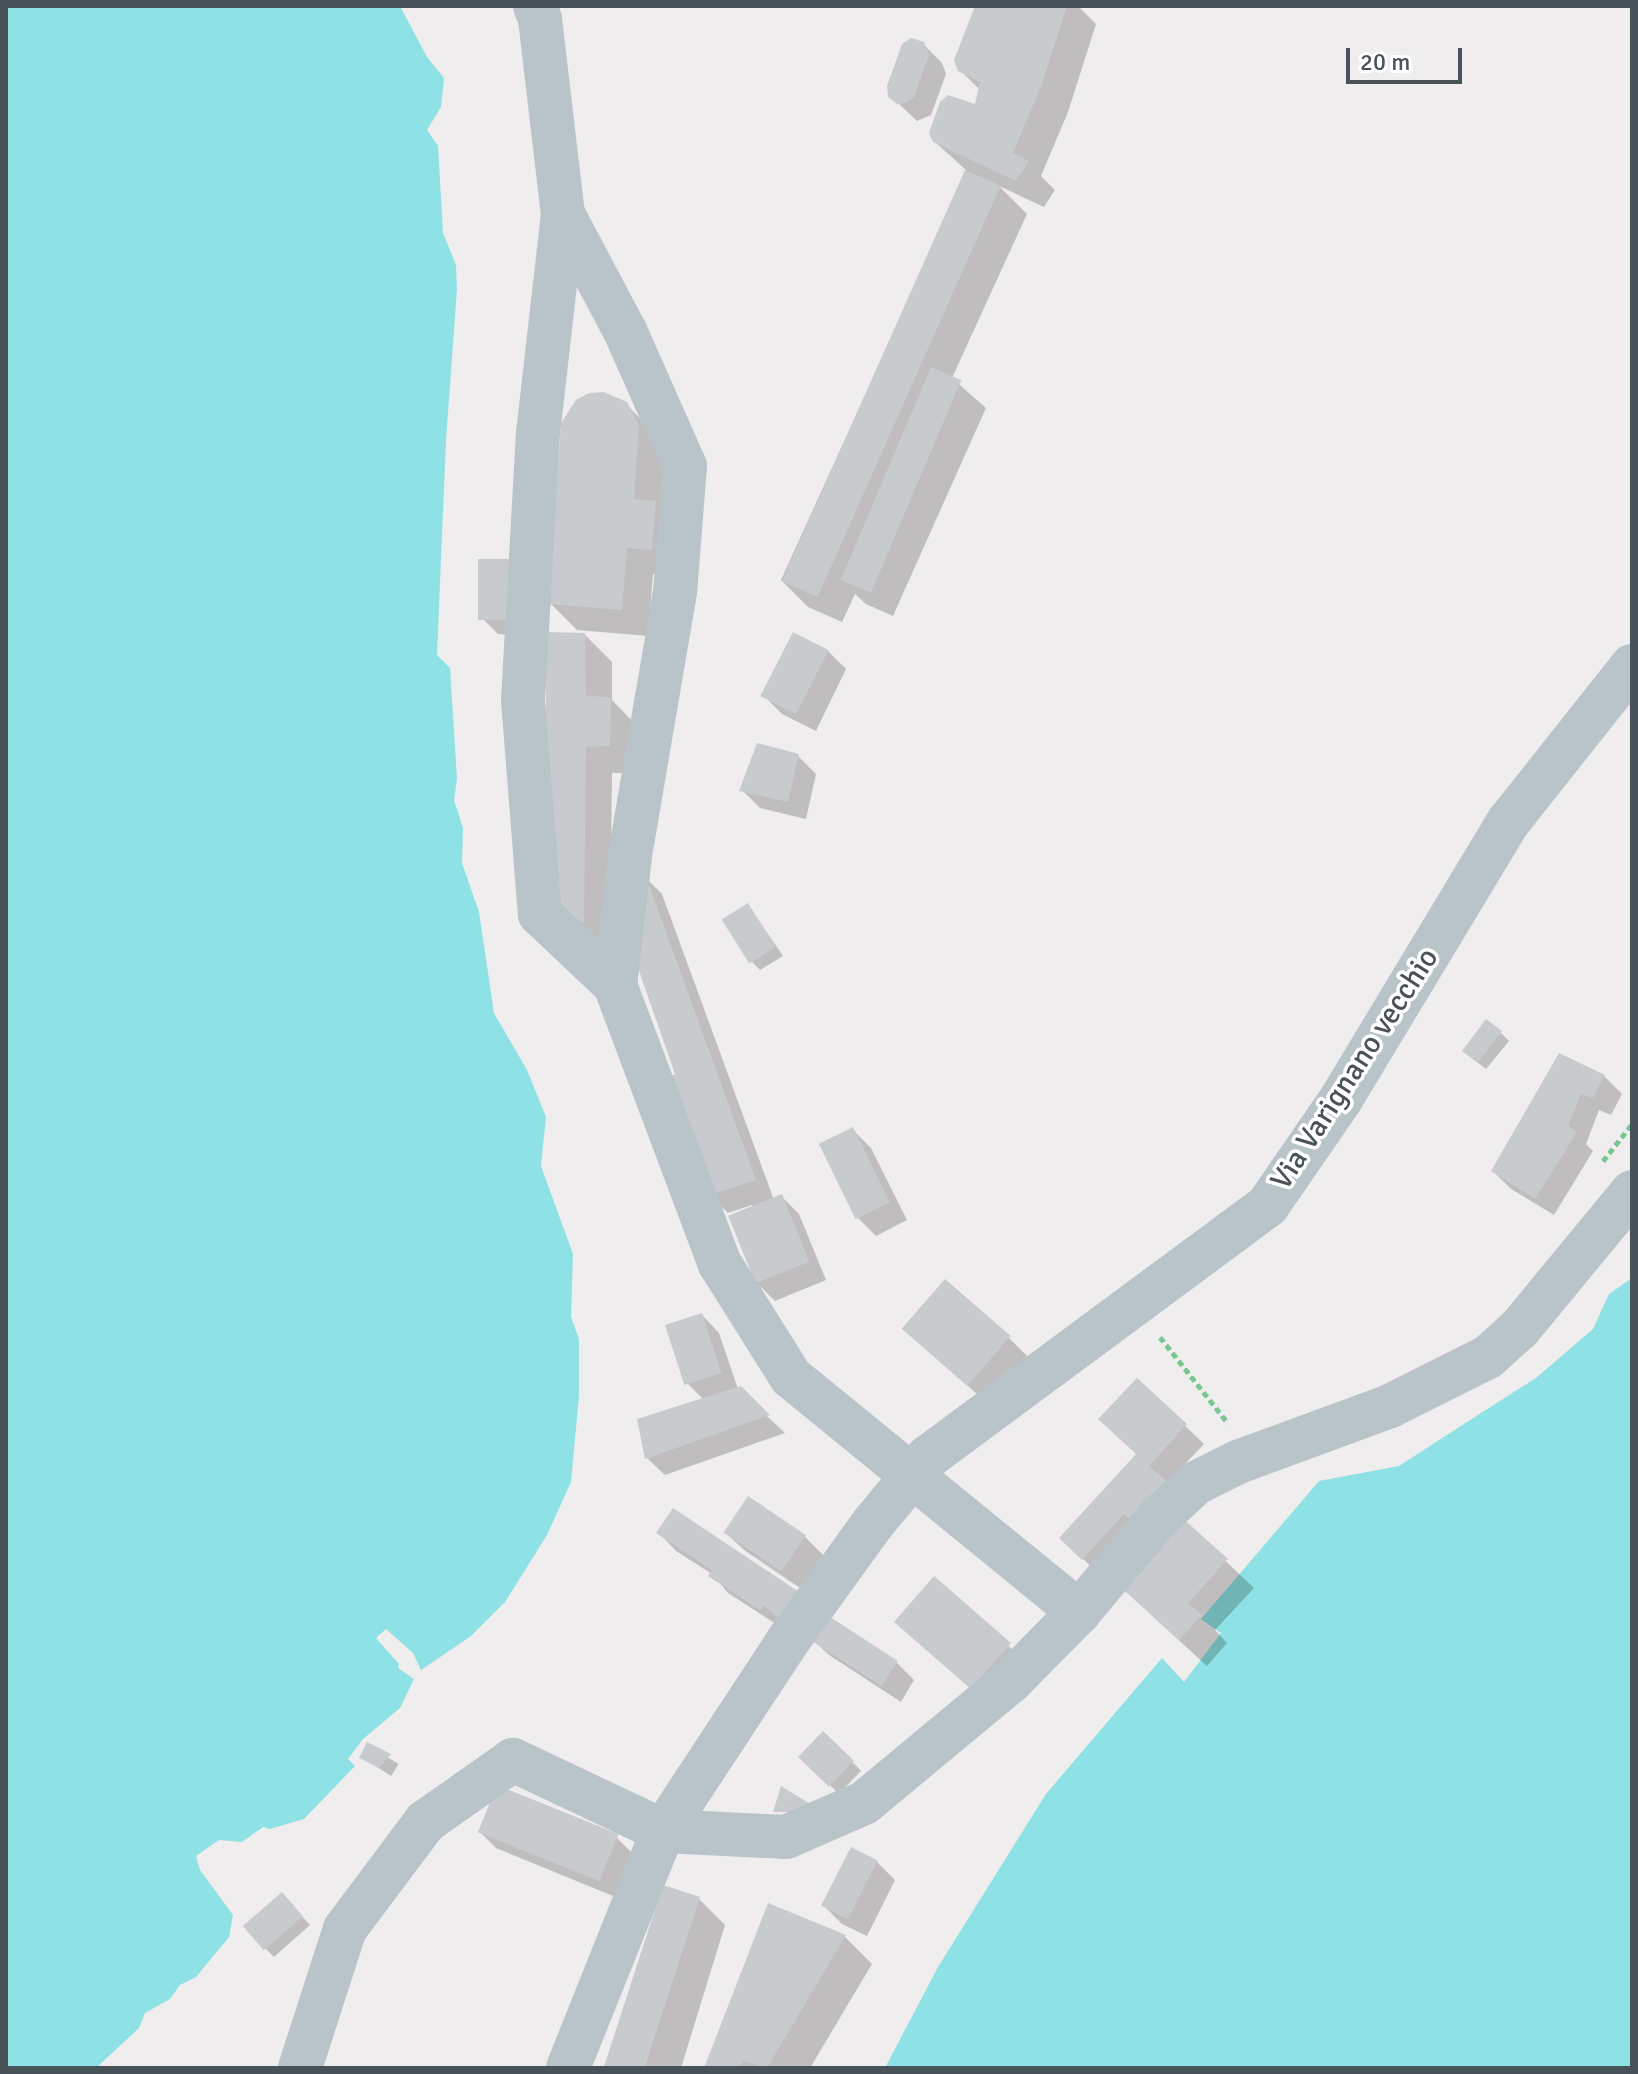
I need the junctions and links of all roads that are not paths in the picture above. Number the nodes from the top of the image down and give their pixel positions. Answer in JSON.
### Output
{"nodes":[{"id":1,"x":535,"y":6,"type":"edge"},
{"id":2,"x":563,"y":214,"type":"junction"},
{"id":3,"x":1632,"y":666,"type":"edge"},
{"id":4,"x":615,"y":985,"type":"junction"},
{"id":5,"x":1632,"y":1192,"type":"edge"},
{"id":6,"x":1079,"y":1612,"type":"junction"},
{"id":7,"x":663,"y":1831,"type":"junction"},
{"id":8,"x":300,"y":2068,"type":"edge"},
{"id":9,"x":568,"y":2068,"type":"edge"}],
"edges":[{"from":1,"to":2,"type":"street"},
{"from":2,"to":4,"type":"street"},
{"from":2,"to":4,"type":"street"},
{"from":3,"to":7,"type":"street","name":"Via Varignano vecchio","bridge":true},
{"from":4,"to":6,"type":"street"},
{"from":5,"to":6,"type":"street"},
{"from":6,"to":7,"type":"street"},
{"from":7,"to":8,"type":"street"},
{"from":7,"to":9,"type":"street","name":"Via Varignano vecchio"}]}
